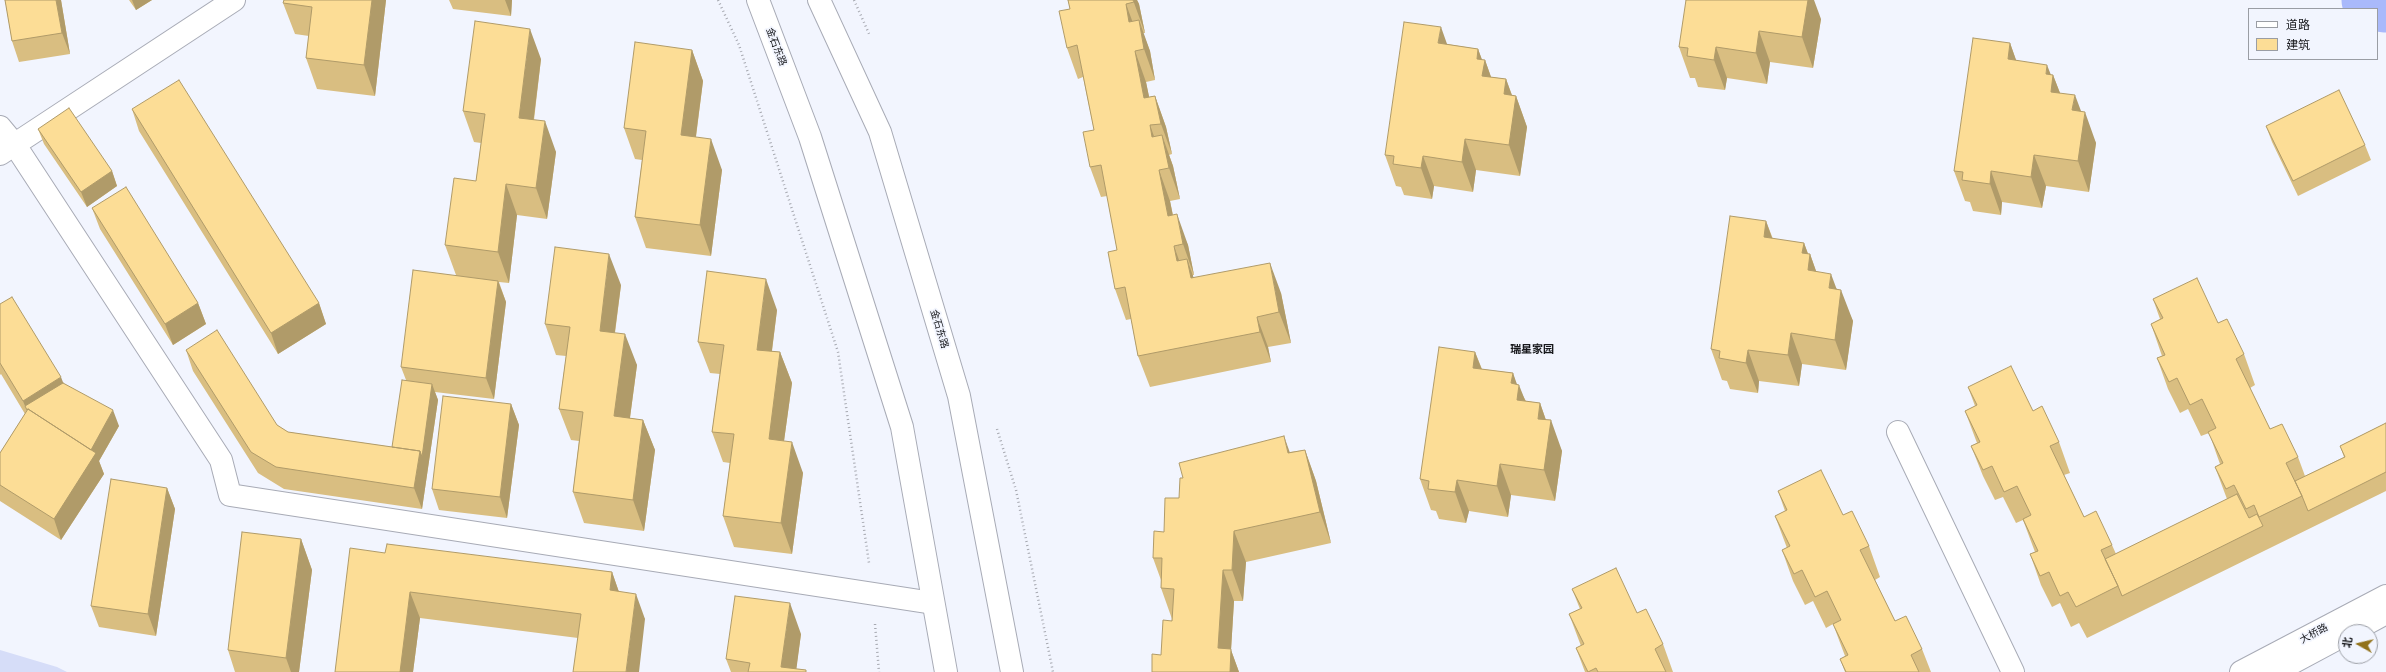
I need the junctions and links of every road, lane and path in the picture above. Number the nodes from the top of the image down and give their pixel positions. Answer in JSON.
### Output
{"nodes":[{"id":1,"x":234,"y":0,"type":"edge"},
{"id":2,"x":718,"y":0,"type":"edge"},
{"id":3,"x":758,"y":0,"type":"edge"},
{"id":4,"x":819,"y":0,"type":"edge"},
{"id":5,"x":0,"y":127,"type":"edge"},
{"id":6,"x":8,"y":149,"type":"edge"},
{"id":7,"x":1898,"y":432,"type":"dead end"},
{"id":8,"x":873,"y":593,"type":"junction"},
{"id":9,"x":2386,"y":596,"type":"edge"},
{"id":10,"x":933,"y":603,"type":"junction"},
{"id":11,"x":2386,"y":613,"type":"edge"},
{"id":12,"x":2365,"y":624,"type":"edge"},
{"id":13,"x":2338,"y":638,"type":"edge"},
{"id":14,"x":879,"y":672,"type":"edge"},
{"id":15,"x":946,"y":672,"type":"edge"},
{"id":16,"x":1012,"y":672,"type":"edge"},
{"id":17,"x":2013,"y":672,"type":"edge"},
{"id":18,"x":2242,"y":672,"type":"edge"},
{"id":19,"x":2275,"y":672,"type":"edge"}],
"edges":[{"from":1,"to":6,"type":"street"},
{"from":2,"to":8,"type":"path"},
{"from":3,"to":10,"type":"street","name":"金石东路"},
{"from":4,"to":16,"type":"street","name":"金石东路"},
{"from":5,"to":6,"type":"street"},
{"from":6,"to":8,"type":"street"},
{"from":7,"to":17,"type":"street"},
{"from":8,"to":10,"type":"street"},
{"from":8,"to":14,"type":"path"},
{"from":9,"to":18,"type":"street","name":"大桥路"},
{"from":10,"to":15,"type":"street","name":"金石东路"},
{"from":11,"to":12,"type":"street"},
{"from":13,"to":19,"type":"street","name":"大桥路"}]}
